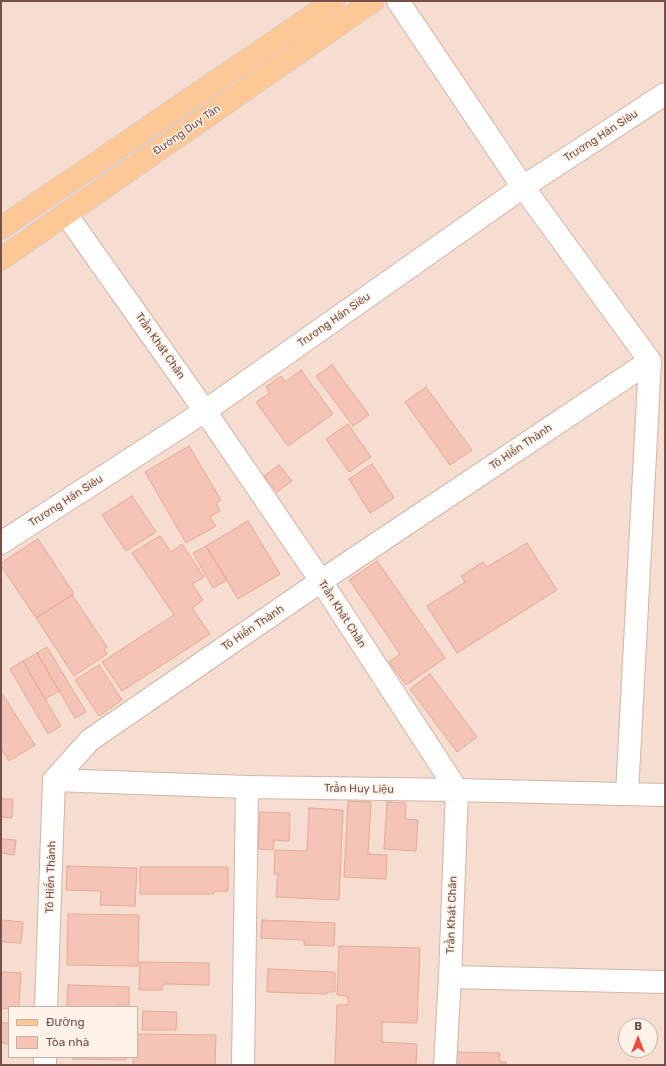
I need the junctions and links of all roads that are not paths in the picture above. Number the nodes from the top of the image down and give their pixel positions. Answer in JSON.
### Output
{"nodes":[{"id":1,"x":334,"y":1,"type":"edge"},
{"id":2,"x":372,"y":1,"type":"edge"},
{"id":3,"x":398,"y":1,"type":"edge"},
{"id":4,"x":665,"y":94,"type":"edge"},
{"id":5,"x":523,"y":187,"type":"junction"},
{"id":6,"x":66,"y":214,"type":"junction"},
{"id":7,"x":1,"y":228,"type":"edge"},
{"id":8,"x":1,"y":258,"type":"edge"},
{"id":9,"x":657,"y":362,"type":"edge"},
{"id":10,"x":205,"y":411,"type":"junction"},
{"id":11,"x":1,"y":543,"type":"edge"},
{"id":12,"x":321,"y":582,"type":"junction"},
{"id":13,"x":54,"y":780,"type":"junction"},
{"id":14,"x":247,"y":787,"type":"junction"},
{"id":15,"x":457,"y":790,"type":"junction"},
{"id":16,"x":627,"y":794,"type":"junction"},
{"id":17,"x":665,"y":796,"type":"edge"},
{"id":18,"x":450,"y":977,"type":"junction"},
{"id":19,"x":665,"y":982,"type":"edge"},
{"id":20,"x":46,"y":1006,"type":"edge"},
{"id":21,"x":243,"y":1065,"type":"edge"},
{"id":22,"x":445,"y":1065,"type":"edge"}],
"edges":[{"from":1,"to":7,"type":"main road"},
{"from":2,"to":6,"type":"main road","name":"Đường Duy Tân"},
{"from":3,"to":5,"type":"street"},
{"from":4,"to":5,"type":"street","name":"Trương Hán Siêu"},
{"from":5,"to":9,"type":"street"},
{"from":5,"to":10,"type":"street","name":"Trương Hán Siêu"},
{"from":6,"to":8,"type":"main road","name":"Đường Duy Tân"},
{"from":6,"to":10,"type":"street","name":"Trần Khát Chân"},
{"from":9,"to":12,"type":"street","name":"Tô Hiến Thành"},
{"from":9,"to":16,"type":"street"},
{"from":10,"to":11,"type":"street","name":"Trương Hán Siêu"},
{"from":10,"to":12,"type":"street","name":"Trần Khát Chân"},
{"from":12,"to":13,"type":"street","name":"Tô Hiến Thành"},
{"from":12,"to":15,"type":"street","name":"Trần Khát Chân"},
{"from":13,"to":14,"type":"street","name":"Trần Huy Liệu"},
{"from":13,"to":20,"type":"street","name":"Tô Hiến Thành"},
{"from":14,"to":15,"type":"street","name":"Trần Huy Liệu"},
{"from":14,"to":21,"type":"street"},
{"from":15,"to":16,"type":"street","name":"Trần Huy Liệu"},
{"from":15,"to":18,"type":"street","name":"Trần Khát Chân"},
{"from":16,"to":17,"type":"street","name":"Trần Huy Liệu"},
{"from":18,"to":19,"type":"street"},
{"from":18,"to":22,"type":"street","name":"Trần Khát Chân"}]}
